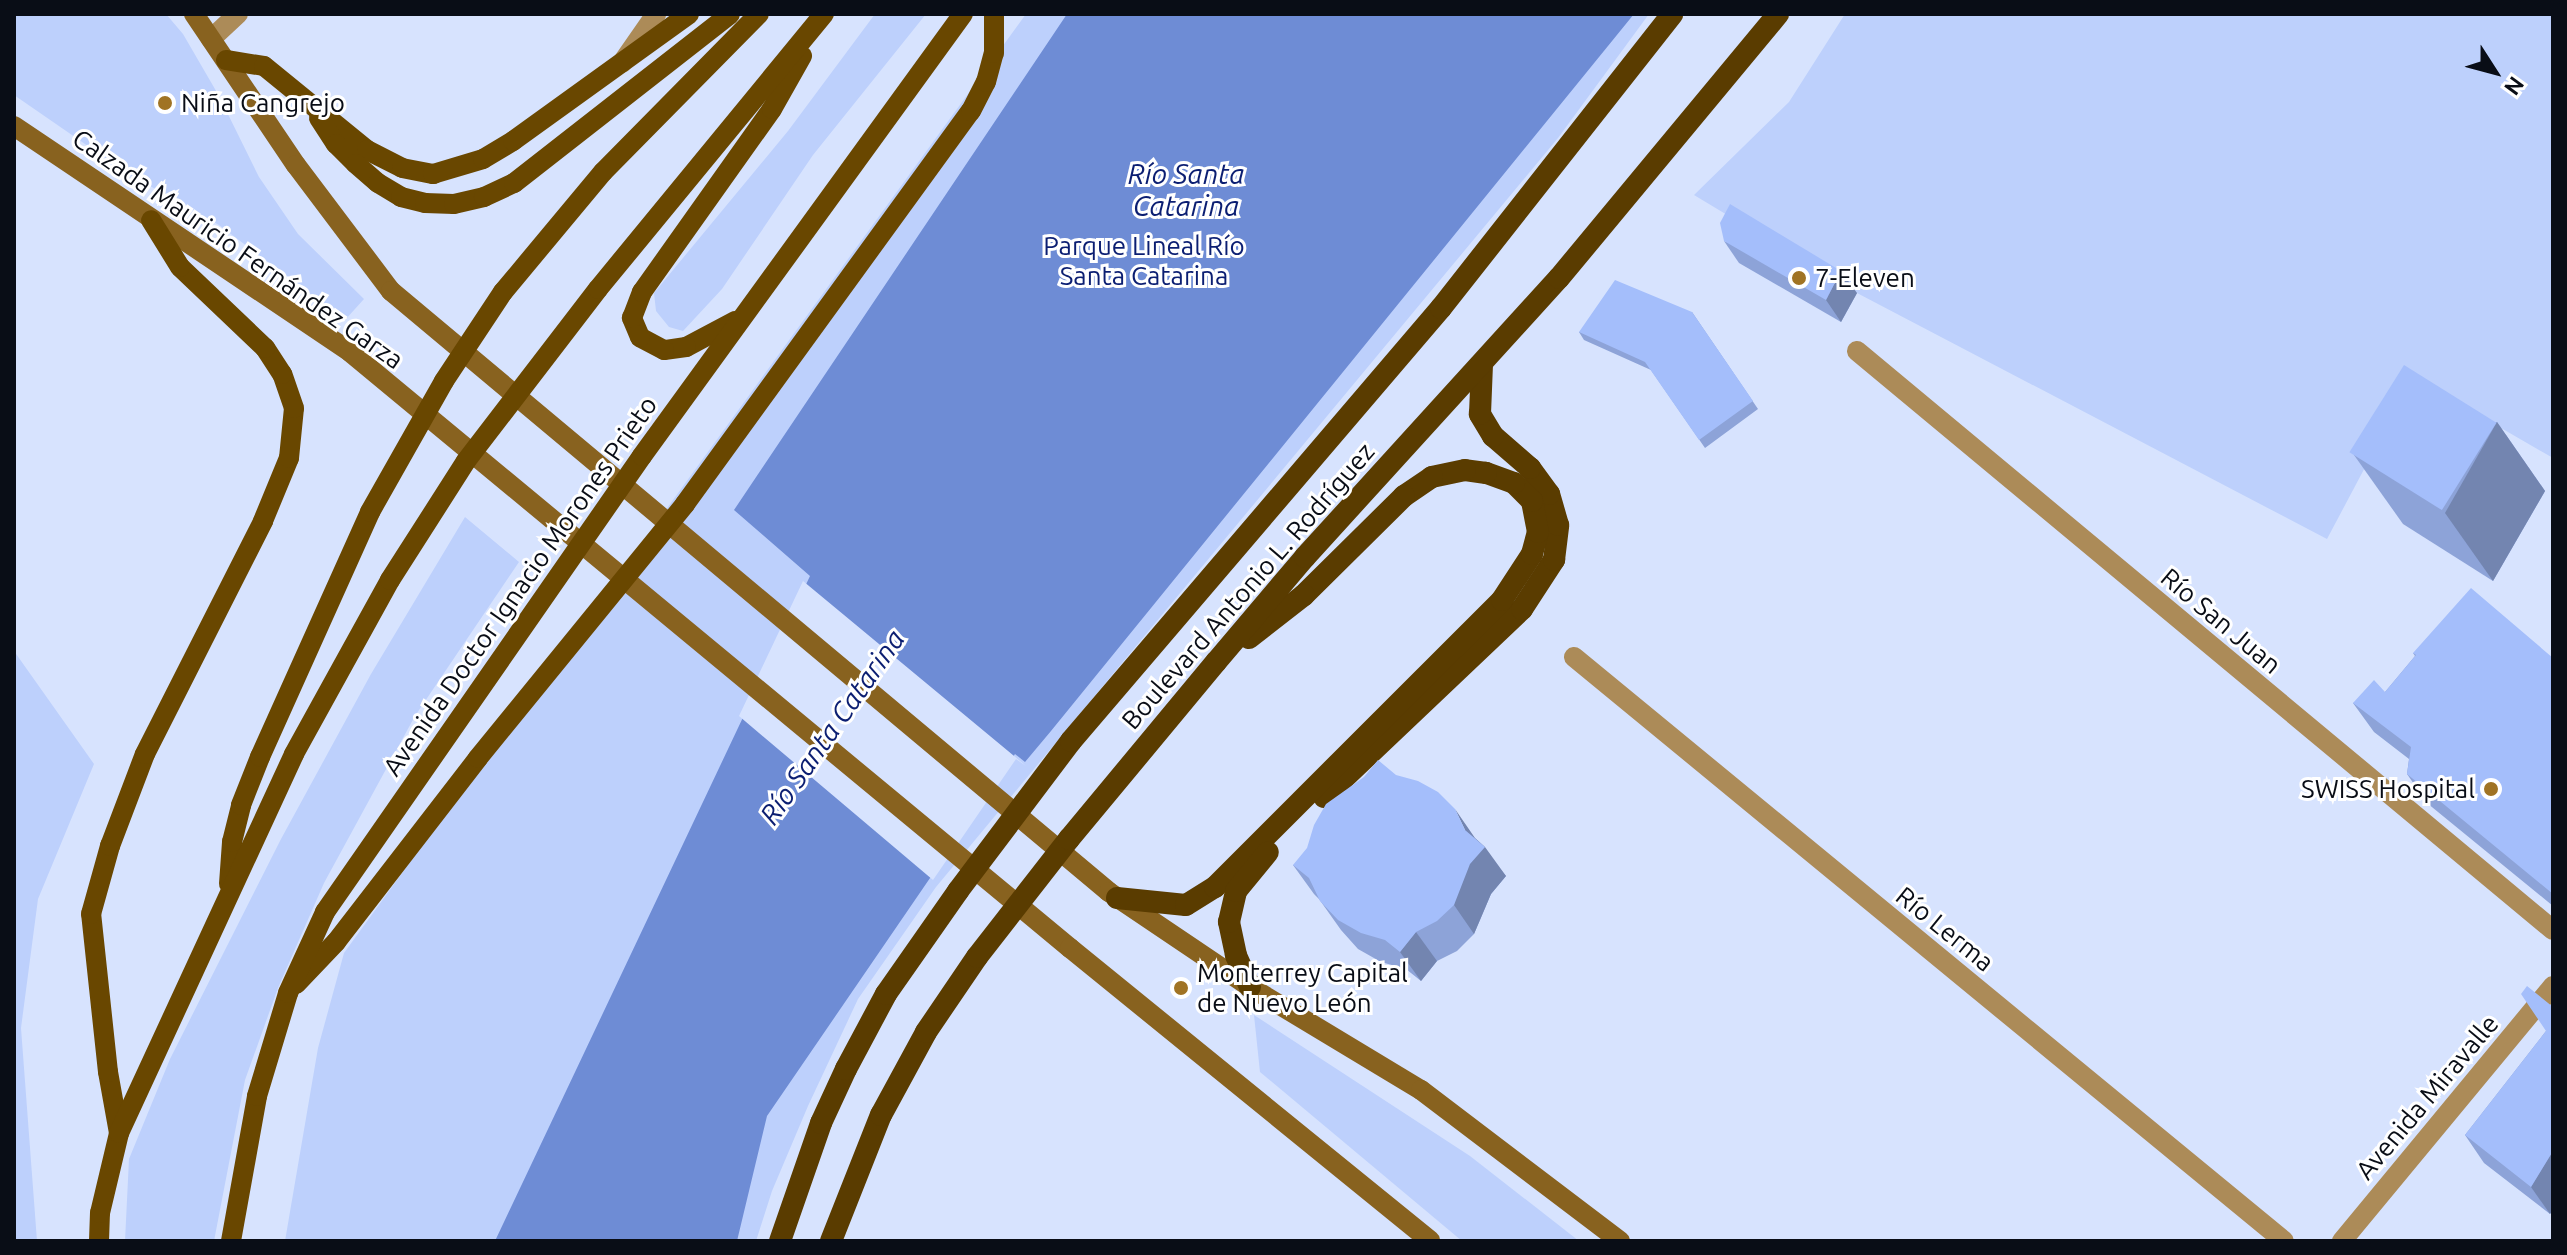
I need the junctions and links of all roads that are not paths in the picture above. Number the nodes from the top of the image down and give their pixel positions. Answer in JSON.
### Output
{"nodes":[{"id":1,"x":194,"y":14,"type":"edge"},
{"id":2,"x":238,"y":14,"type":"edge"},
{"id":3,"x":656,"y":14,"type":"edge"},
{"id":4,"x":689,"y":14,"type":"edge"},
{"id":5,"x":730,"y":14,"type":"edge"},
{"id":6,"x":759,"y":14,"type":"edge"},
{"id":7,"x":825,"y":14,"type":"edge"},
{"id":8,"x":963,"y":14,"type":"edge"},
{"id":9,"x":994,"y":14,"type":"edge"},
{"id":10,"x":1672,"y":14,"type":"edge"},
{"id":11,"x":1778,"y":14,"type":"edge"},
{"id":12,"x":211,"y":39,"type":"junction"},
{"id":13,"x":226,"y":60,"type":"junction"},
{"id":14,"x":620,"y":67,"type":"junction"},
{"id":15,"x":305,"y":98,"type":"junction"},
{"id":16,"x":14,"y":126,"type":"edge"},
{"id":17,"x":151,"y":220,"type":"junction"},
{"id":18,"x":740,"y":318,"type":"junction"},
{"id":19,"x":1857,"y":351,"type":"dead end"},
{"id":20,"x":1482,"y":364,"type":"junction"},
{"id":21,"x":1574,"y":657,"type":"dead end"},
{"id":22,"x":1216,"y":662,"type":"junction"},
{"id":23,"x":1113,"y":895,"type":"junction"},
{"id":24,"x":228,"y":897,"type":"junction"},
{"id":25,"x":2553,"y":930,"type":"edge"},
{"id":26,"x":2553,"y":986,"type":"edge"},
{"id":27,"x":1250,"y":987,"type":"junction"},
{"id":28,"x":288,"y":993,"type":"junction"},
{"id":29,"x":119,"y":1133,"type":"junction"},
{"id":30,"x":99,"y":1241,"type":"edge"},
{"id":31,"x":231,"y":1241,"type":"edge"},
{"id":32,"x":780,"y":1241,"type":"edge"},
{"id":33,"x":831,"y":1241,"type":"edge"},
{"id":34,"x":1430,"y":1241,"type":"edge"},
{"id":35,"x":1620,"y":1241,"type":"edge"},
{"id":36,"x":2284,"y":1241,"type":"edge"},
{"id":37,"x":2342,"y":1241,"type":"edge"}],
"edges":[{"from":1,"to":12,"type":"main road","name":"Calzada Mauricio Fernández Garza"},
{"from":2,"to":12,"type":"street"},
{"from":3,"to":14,"type":"street"},
{"from":4,"to":14,"type":"main road"},
{"from":5,"to":15,"type":"main road"},
{"from":6,"to":24,"type":"main road"},
{"from":7,"to":18,"type":"main road"},
{"from":7,"to":24,"type":"main road"},
{"from":8,"to":18,"type":"main road","name":"Avenida Doctor Ignacio Morones Prieto"},
{"from":9,"to":28,"type":"main road"},
{"from":10,"to":32,"type":"highway","name":"Boulevard Antonio L. Rodríguez"},
{"from":11,"to":20,"type":"highway","name":"Boulevard Antonio L. Rodríguez"},
{"from":12,"to":13,"type":"main road","name":"Calzada Mauricio Fernández Garza"},
{"from":13,"to":15,"type":"main road"},
{"from":13,"to":23,"type":"main road","name":"Calzada Mauricio Fernández Garza"},
{"from":14,"to":15,"type":"main road"},
{"from":16,"to":17,"type":"main road","name":"Calzada Mauricio Fernández Garza"},
{"from":17,"to":29,"type":"main road"},
{"from":17,"to":34,"type":"main road","name":"Calzada Mauricio Fernández Garza"},
{"from":18,"to":28,"type":"main road","name":"Avenida Doctor Ignacio Morones Prieto"},
{"from":19,"to":25,"type":"street","name":"Río San Juan"},
{"from":20,"to":22,"type":"highway","name":"Boulevard Antonio L. Rodríguez"},
{"from":20,"to":27,"type":"highway"},
{"from":21,"to":36,"type":"street","name":"Río Lerma"},
{"from":22,"to":23,"type":"highway"},
{"from":22,"to":33,"type":"highway","name":"Boulevard Antonio L. Rodríguez"},
{"from":23,"to":27,"type":"main road","name":"Calzada Mauricio Fernández Garza"},
{"from":24,"to":29,"type":"main road"},
{"from":26,"to":37,"type":"street","name":"Avenida Miravalle"},
{"from":27,"to":35,"type":"main road","name":"Calzada Mauricio Fernández Garza"},
{"from":28,"to":31,"type":"main road","name":"Avenida Doctor Ignacio Morones Prieto"},
{"from":29,"to":30,"type":"main road"}]}
